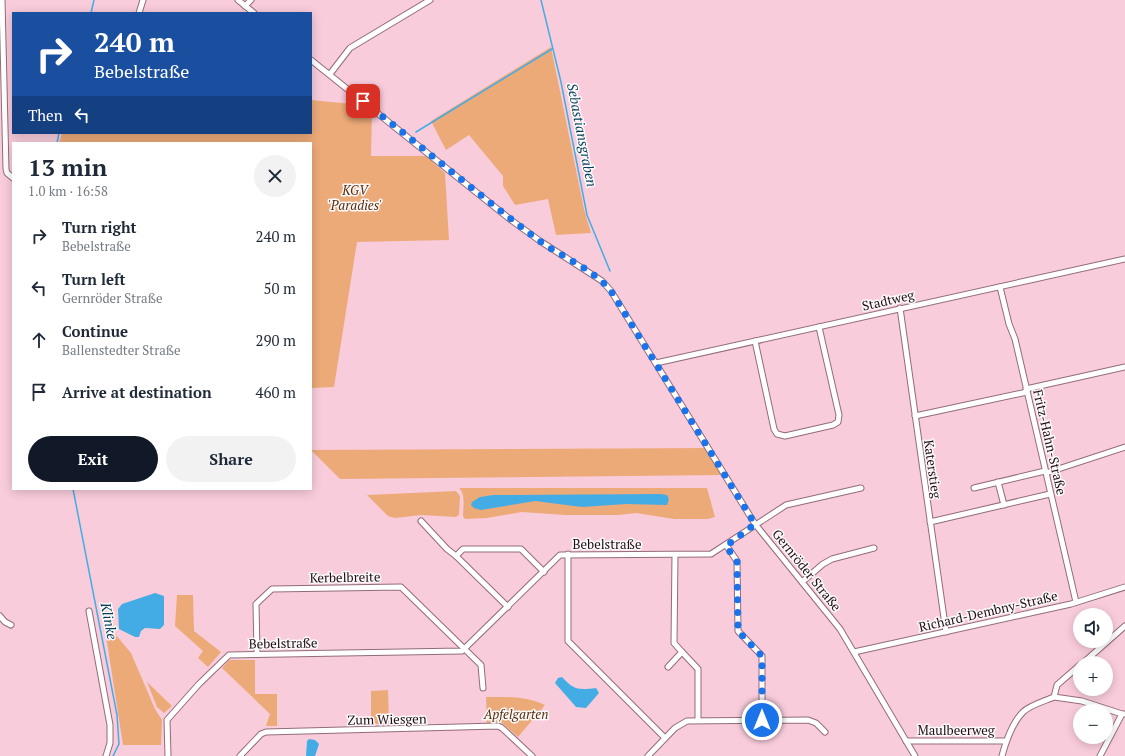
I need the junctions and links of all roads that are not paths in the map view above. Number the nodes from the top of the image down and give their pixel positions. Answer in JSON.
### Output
{"nodes":[{"id":1,"x":2,"y":0,"type":"edge"},
{"id":2,"x":143,"y":0,"type":"edge"},
{"id":3,"x":238,"y":0,"type":"edge"},
{"id":4,"x":251,"y":0,"type":"edge"},
{"id":5,"x":430,"y":0,"type":"edge"},
{"id":6,"x":245,"y":6,"type":"junction"},
{"id":7,"x":138,"y":12,"type":"edge"},
{"id":8,"x":253,"y":12,"type":"edge"},
{"id":9,"x":312,"y":61,"type":"edge"},
{"id":10,"x":330,"y":74,"type":"junction"},
{"id":11,"x":12,"y":177,"type":"edge"},
{"id":12,"x":1125,"y":259,"type":"edge"},
{"id":13,"x":1000,"y":287,"type":"junction"},
{"id":14,"x":900,"y":308,"type":"junction"},
{"id":15,"x":819,"y":327,"type":"junction"},
{"id":16,"x":755,"y":341,"type":"junction"},
{"id":17,"x":656,"y":363,"type":"junction"},
{"id":18,"x":1125,"y":367,"type":"edge"},
{"id":19,"x":1026,"y":391,"type":"junction"},
{"id":20,"x":915,"y":416,"type":"junction"},
{"id":21,"x":1125,"y":447,"type":"edge"},
{"id":22,"x":1045,"y":472,"type":"junction"},
{"id":23,"x":998,"y":482,"type":"junction"},
{"id":24,"x":861,"y":488,"type":"dead end"},
{"id":25,"x":974,"y":488,"type":"dead end"},
{"id":26,"x":1050,"y":494,"type":"junction"},
{"id":27,"x":1004,"y":505,"type":"junction"},
{"id":28,"x":421,"y":521,"type":"dead end"},
{"id":29,"x":930,"y":522,"type":"junction"},
{"id":30,"x":755,"y":524,"type":"junction"},
{"id":31,"x":726,"y":546,"type":"junction"},
{"id":32,"x":874,"y":548,"type":"dead end"},
{"id":33,"x":568,"y":554,"type":"junction"},
{"id":34,"x":675,"y":555,"type":"junction"},
{"id":35,"x":456,"y":556,"type":"junction"},
{"id":36,"x":544,"y":572,"type":"junction"},
{"id":37,"x":802,"y":582,"type":"junction"},
{"id":38,"x":1125,"y":586,"type":"edge"},
{"id":39,"x":1076,"y":602,"type":"junction"},
{"id":40,"x":508,"y":607,"type":"junction"},
{"id":41,"x":89,"y":611,"type":"dead end"},
{"id":42,"x":0,"y":617,"type":"edge"},
{"id":43,"x":11,"y":624,"type":"dead end"},
{"id":44,"x":1125,"y":626,"type":"edge"},
{"id":45,"x":946,"y":632,"type":"junction"},
{"id":46,"x":464,"y":650,"type":"junction"},
{"id":47,"x":682,"y":652,"type":"junction"},
{"id":48,"x":854,"y":652,"type":"junction"},
{"id":49,"x":257,"y":654,"type":"junction"},
{"id":50,"x":1090,"y":656,"type":"edge"},
{"id":51,"x":668,"y":667,"type":"dead end"},
{"id":52,"x":1073,"y":671,"type":"edge"},
{"id":53,"x":482,"y":688,"type":"dead end"},
{"id":54,"x":1054,"y":697,"type":"junction"},
{"id":55,"x":1124,"y":714,"type":"edge"},
{"id":56,"x":698,"y":720,"type":"junction"},
{"id":57,"x":762,"y":720,"type":"junction"},
{"id":58,"x":825,"y":732,"type":"dead end"},
{"id":59,"x":665,"y":738,"type":"junction"},
{"id":60,"x":1006,"y":740,"type":"junction"},
{"id":61,"x":906,"y":741,"type":"junction"},
{"id":62,"x":106,"y":756,"type":"edge"},
{"id":63,"x":168,"y":756,"type":"edge"},
{"id":64,"x":240,"y":756,"type":"edge"},
{"id":65,"x":532,"y":756,"type":"edge"},
{"id":66,"x":648,"y":756,"type":"edge"},
{"id":67,"x":915,"y":756,"type":"edge"},
{"id":68,"x":1002,"y":756,"type":"edge"},
{"id":69,"x":1100,"y":756,"type":"edge"}],
"edges":[{"from":1,"to":11,"type":"street"},
{"from":2,"to":7,"type":"street"},
{"from":3,"to":6,"type":"street"},
{"from":4,"to":6,"type":"street"},
{"from":5,"to":10,"type":"street"},
{"from":6,"to":8,"type":"street"},
{"from":9,"to":10,"type":"street","name":"Gernröder Straße"},
{"from":10,"to":17,"type":"street","name":"Gernröder Straße"},
{"from":12,"to":13,"type":"street","name":"Stadtweg"},
{"from":13,"to":14,"type":"street","name":"Stadtweg"},
{"from":13,"to":19,"type":"street","name":"Fritz-Hahn-Straße"},
{"from":14,"to":15,"type":"street","name":"Stadtweg"},
{"from":14,"to":20,"type":"street","name":"Katerstieg"},
{"from":15,"to":16,"type":"street","name":"Stadtweg"},
{"from":15,"to":16,"type":"street"},
{"from":16,"to":17,"type":"street","name":"Stadtweg"},
{"from":17,"to":30,"type":"street","name":"Gernröder Straße"},
{"from":18,"to":19,"type":"street"},
{"from":19,"to":20,"type":"street"},
{"from":19,"to":22,"type":"street","name":"Fritz-Hahn-Straße"},
{"from":20,"to":29,"type":"street","name":"Katerstieg"},
{"from":21,"to":22,"type":"street"},
{"from":22,"to":23,"type":"street"},
{"from":22,"to":26,"type":"street","name":"Fritz-Hahn-Straße"},
{"from":23,"to":25,"type":"street"},
{"from":23,"to":27,"type":"street"},
{"from":24,"to":30,"type":"street","name":"Bebelstraße"},
{"from":26,"to":27,"type":"street"},
{"from":26,"to":39,"type":"street","name":"Fritz-Hahn-Straße"},
{"from":27,"to":29,"type":"street"},
{"from":28,"to":35,"type":"street"},
{"from":29,"to":45,"type":"street","name":"Katerstieg"},
{"from":30,"to":31,"type":"street","name":"Bebelstraße"},
{"from":30,"to":37,"type":"street","name":"Gernröder Straße"},
{"from":31,"to":34,"type":"street","name":"Bebelstraße"},
{"from":31,"to":57,"type":"street"},
{"from":32,"to":37,"type":"street"},
{"from":33,"to":34,"type":"street","name":"Bebelstraße"},
{"from":33,"to":36,"type":"street","name":"Bebelstraße"},
{"from":33,"to":59,"type":"street"},
{"from":34,"to":47,"type":"street"},
{"from":35,"to":36,"type":"street"},
{"from":35,"to":40,"type":"street"},
{"from":36,"to":40,"type":"street","name":"Bebelstraße"},
{"from":37,"to":48,"type":"street","name":"Gernröder Straße"},
{"from":38,"to":39,"type":"street","name":"Richard-Dembny-Straße"},
{"from":39,"to":45,"type":"street","name":"Richard-Dembny-Straße"},
{"from":40,"to":46,"type":"street","name":"Bebelstraße"},
{"from":41,"to":62,"type":"street"},
{"from":42,"to":43,"type":"street"},
{"from":44,"to":50,"type":"street"},
{"from":45,"to":48,"type":"street","name":"Richard-Dembny-Straße"},
{"from":46,"to":49,"type":"street","name":"Bebelstraße"},
{"from":46,"to":49,"type":"street","name":"Kerbelbreite"},
{"from":46,"to":53,"type":"street"},
{"from":47,"to":51,"type":"street"},
{"from":47,"to":56,"type":"street"},
{"from":48,"to":61,"type":"street","name":"Gernröder Straße"},
{"from":49,"to":63,"type":"street","name":"Bebelstraße"},
{"from":52,"to":54,"type":"street"},
{"from":54,"to":55,"type":"street"},
{"from":54,"to":60,"type":"street"},
{"from":55,"to":69,"type":"street"},
{"from":56,"to":57,"type":"street"},
{"from":56,"to":59,"type":"street"},
{"from":57,"to":58,"type":"street"},
{"from":59,"to":66,"type":"street"},
{"from":60,"to":61,"type":"street","name":"Maulbeerweg"},
{"from":60,"to":68,"type":"street"},
{"from":61,"to":67,"type":"street","name":"Gernröder Straße"},
{"from":64,"to":65,"type":"street","name":"Zum Wiesgen"}]}
